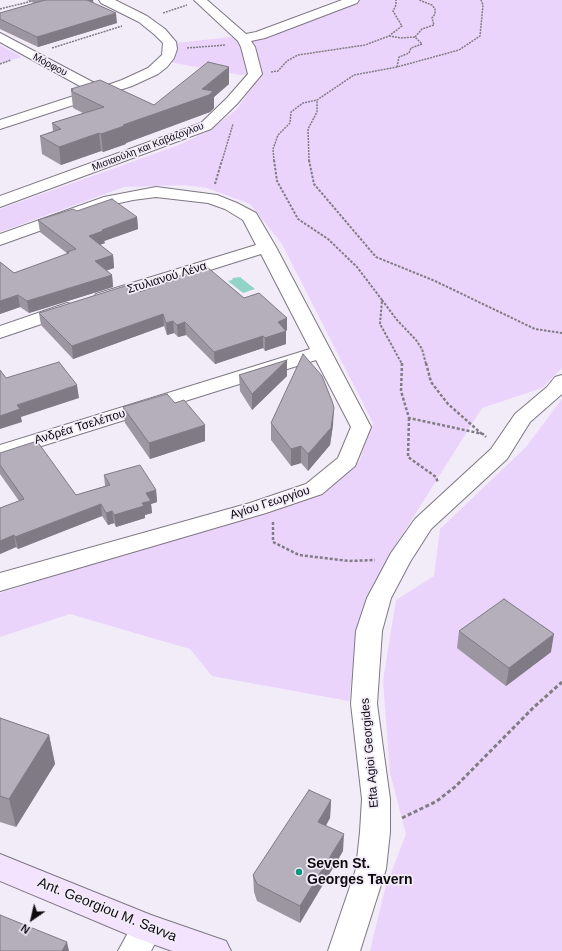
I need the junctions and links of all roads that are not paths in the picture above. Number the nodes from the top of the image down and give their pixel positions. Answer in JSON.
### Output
{"nodes":[{"id":1,"x":105,"y":0,"type":"edge"},
{"id":2,"x":200,"y":0,"type":"edge"},
{"id":3,"x":354,"y":0,"type":"edge"},
{"id":4,"x":0,"y":37,"type":"edge"},
{"id":5,"x":245,"y":41,"type":"junction"},
{"id":6,"x":101,"y":92,"type":"junction"},
{"id":7,"x":0,"y":126,"type":"edge"},
{"id":8,"x":0,"y":202,"type":"edge"},
{"id":9,"x":0,"y":240,"type":"edge"},
{"id":10,"x":267,"y":247,"type":"junction"},
{"id":11,"x":0,"y":332,"type":"edge"},
{"id":12,"x":320,"y":352,"type":"junction"},
{"id":13,"x":562,"y":381,"type":"edge"},
{"id":14,"x":0,"y":452,"type":"edge"},
{"id":15,"x":0,"y":582,"type":"edge"},
{"id":16,"x":0,"y":866,"type":"edge"},
{"id":17,"x":140,"y":939,"type":"edge"},
{"id":18,"x":215,"y":951,"type":"edge"},
{"id":19,"x":344,"y":951,"type":"edge"}],
"edges":[{"from":1,"to":6,"type":"street"},
{"from":2,"to":5,"type":"street"},
{"from":3,"to":5,"type":"street"},
{"from":4,"to":6,"type":"street","name":"Μόρφου"},
{"from":5,"to":8,"type":"street","name":"Μισιαούλη και Καβάζογλου"},
{"from":6,"to":7,"type":"street"},
{"from":9,"to":10,"type":"street","name":"Αγίου Γεωργίου"},
{"from":10,"to":11,"type":"street","name":"Στυλιανού Λένα"},
{"from":10,"to":12,"type":"street","name":"Αγίου Γεωργίου"},
{"from":12,"to":14,"type":"street","name":"Ανδρέα Τσελέπου"},
{"from":12,"to":15,"type":"street","name":"Αγίου Γεωργίου"},
{"from":13,"to":19,"type":"street","name":"Efta Agioi Georgides"},
{"from":16,"to":17,"type":"main road","name":"Ant. Georgiou M. Savva"},
{"from":17,"to":18,"type":"main road","name":"Ant. Georgiou M. Savva"}]}
